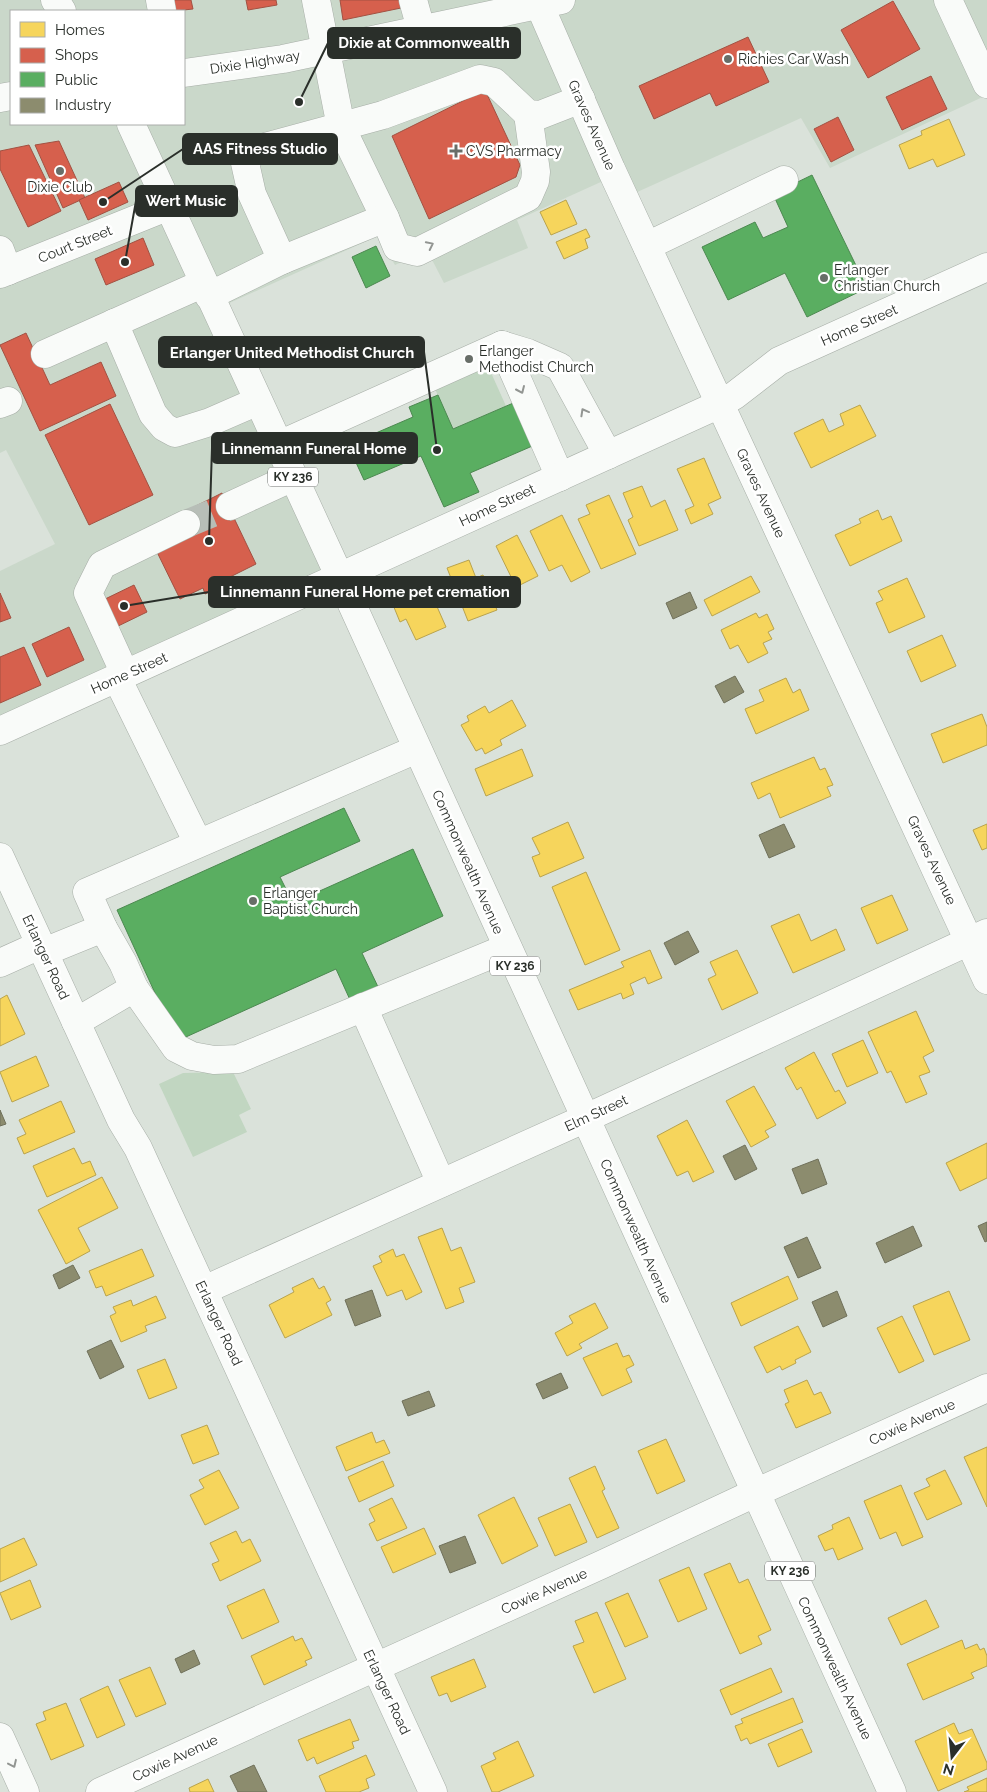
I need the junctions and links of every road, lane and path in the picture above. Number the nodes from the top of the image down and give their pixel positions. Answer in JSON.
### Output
{"nodes":[{"id":1,"x":316,"y":0,"type":"edge"},
{"id":2,"x":413,"y":0,"type":"edge"},
{"id":3,"x":948,"y":0,"type":"edge"},
{"id":4,"x":550,"y":2,"type":"edge"},
{"id":5,"x":421,"y":29,"type":"junction"},
{"id":6,"x":325,"y":50,"type":"junction"},
{"id":7,"x":185,"y":73,"type":"edge"},
{"id":8,"x":987,"y":84,"type":"edge"},
{"id":9,"x":581,"y":99,"type":"junction"},
{"id":10,"x":528,"y":114,"type":"junction"},
{"id":11,"x":131,"y":125,"type":"edge"},
{"id":12,"x":341,"y":127,"type":"junction"},
{"id":13,"x":784,"y":180,"type":"dead end"},
{"id":14,"x":169,"y":206,"type":"junction"},
{"id":15,"x":385,"y":218,"type":"junction"},
{"id":16,"x":647,"y":246,"type":"junction"},
{"id":17,"x":282,"y":260,"type":"junction"},
{"id":18,"x":3,"y":265,"type":"edge"},
{"id":19,"x":987,"y":267,"type":"edge"},
{"id":20,"x":207,"y":290,"type":"junction"},
{"id":21,"x":114,"y":323,"type":"junction"},
{"id":22,"x":502,"y":345,"type":"junction"},
{"id":23,"x":45,"y":354,"type":"dead end"},
{"id":24,"x":258,"y":401,"type":"junction"},
{"id":25,"x":720,"y":404,"type":"junction"},
{"id":26,"x":279,"y":446,"type":"junction"},
{"id":27,"x":608,"y":455,"type":"junction"},
{"id":28,"x":293,"y":477,"type":"junction"},
{"id":29,"x":560,"y":477,"type":"junction"},
{"id":30,"x":230,"y":506,"type":"tunnel mouth"},
{"id":31,"x":186,"y":524,"type":"tunnel mouth"},
{"id":32,"x":339,"y":578,"type":"junction"},
{"id":33,"x":121,"y":676,"type":"junction"},
{"id":34,"x":0,"y":730,"type":"edge"},
{"id":35,"x":417,"y":749,"type":"junction"},
{"id":36,"x":198,"y":843,"type":"junction"},
{"id":37,"x":0,"y":857,"type":"edge"},
{"id":38,"x":103,"y":928,"type":"junction"},
{"id":39,"x":978,"y":937,"type":"edge"},
{"id":40,"x":42,"y":948,"type":"junction"},
{"id":41,"x":507,"y":948,"type":"junction"},
{"id":42,"x":0,"y":963,"type":"edge"},
{"id":43,"x":987,"y":980,"type":"edge"},
{"id":44,"x":134,"y":988,"type":"junction"},
{"id":45,"x":363,"y":1007,"type":"junction"},
{"id":46,"x":76,"y":1022,"type":"junction"},
{"id":47,"x":584,"y":1119,"type":"junction"},
{"id":48,"x":441,"y":1183,"type":"junction"},
{"id":49,"x":204,"y":1290,"type":"junction"},
{"id":50,"x":987,"y":1388,"type":"edge"},
{"id":51,"x":755,"y":1493,"type":"junction"},
{"id":52,"x":376,"y":1666,"type":"junction"},
{"id":53,"x":0,"y":1737,"type":"edge"},
{"id":54,"x":25,"y":1792,"type":"edge"},
{"id":55,"x":100,"y":1792,"type":"edge"},
{"id":56,"x":433,"y":1792,"type":"edge"},
{"id":57,"x":892,"y":1792,"type":"edge"}],
"edges":[{"from":1,"to":6,"type":"street"},
{"from":2,"to":5,"type":"street"},
{"from":3,"to":8,"type":"street"},
{"from":4,"to":5,"type":"street","name":"Dixie Highway"},
{"from":4,"to":9,"type":"street","name":"Graves Avenue"},
{"from":5,"to":6,"type":"street","name":"Dixie Highway"},
{"from":6,"to":7,"type":"street","name":"Dixie Highway"},
{"from":6,"to":12,"type":"street"},
{"from":9,"to":10,"type":"street"},
{"from":9,"to":16,"type":"street","name":"Graves Avenue"},
{"from":10,"to":12,"type":"street"},
{"from":15,"to":10,"type":"street","one_way":true},
{"from":11,"to":14,"type":"street","name":"Commonwealth Avenue","number":"KY 236"},
{"from":12,"to":15,"type":"street"},
{"from":12,"to":17,"type":"street"},
{"from":13,"to":16,"type":"street"},
{"from":14,"to":18,"type":"street","name":"Court Street"},
{"from":14,"to":20,"type":"street","name":"Commonwealth Avenue","number":"KY 236"},
{"from":15,"to":17,"type":"street"},
{"from":16,"to":25,"type":"street","name":"Graves Avenue"},
{"from":17,"to":20,"type":"street"},
{"from":19,"to":25,"type":"street","name":"Home Street"},
{"from":20,"to":21,"type":"street"},
{"from":20,"to":24,"type":"street","name":"Commonwealth Avenue","number":"KY 236"},
{"from":21,"to":23,"type":"street"},
{"from":21,"to":24,"type":"street"},
{"from":22,"to":26,"type":"street"},
{"from":27,"to":22,"type":"street","one_way":true},
{"from":22,"to":29,"type":"street","one_way":true},
{"from":24,"to":26,"type":"street","name":"Commonwealth Avenue","number":"KY 236"},
{"from":25,"to":27,"type":"street","name":"Home Street"},
{"from":25,"to":39,"type":"street","name":"Graves Avenue"},
{"from":26,"to":28,"type":"street","name":"Commonwealth Avenue","number":"KY 236"},
{"from":27,"to":29,"type":"street","name":"Home Street"},
{"from":28,"to":30,"type":"street"},
{"from":28,"to":32,"type":"street","name":"Commonwealth Avenue","number":"KY 236"},
{"from":29,"to":32,"type":"street","name":"Home Street"},
{"from":31,"to":33,"type":"street"},
{"from":32,"to":33,"type":"street","name":"Home Street"},
{"from":32,"to":35,"type":"street","name":"Commonwealth Avenue","number":"KY 236"},
{"from":33,"to":34,"type":"street","name":"Home Street"},
{"from":33,"to":36,"type":"street"},
{"from":35,"to":36,"type":"street"},
{"from":35,"to":41,"type":"street","name":"Commonwealth Avenue","number":"KY 236"},
{"from":36,"to":38,"type":"street"},
{"from":37,"to":40,"type":"street","name":"Erlanger Road"},
{"from":38,"to":40,"type":"street"},
{"from":38,"to":44,"type":"street"},
{"from":39,"to":43,"type":"street","name":"Graves Avenue"},
{"from":39,"to":47,"type":"street","name":"Elm Street"},
{"from":40,"to":42,"type":"street"},
{"from":40,"to":46,"type":"street","name":"Erlanger Road"},
{"from":41,"to":45,"type":"street"},
{"from":41,"to":47,"type":"street","name":"Commonwealth Avenue","number":"KY 236"},
{"from":44,"to":45,"type":"street"},
{"from":44,"to":46,"type":"street"},
{"from":45,"to":48,"type":"street"},
{"from":46,"to":49,"type":"street","name":"Erlanger Road"},
{"from":47,"to":48,"type":"street","name":"Elm Street"},
{"from":47,"to":51,"type":"street","name":"Commonwealth Avenue","number":"KY 236"},
{"from":48,"to":49,"type":"street","name":"Elm Street"},
{"from":49,"to":52,"type":"street","name":"Erlanger Road"},
{"from":50,"to":51,"type":"street","name":"Cowie Avenue"},
{"from":51,"to":52,"type":"street","name":"Cowie Avenue"},
{"from":51,"to":57,"type":"street","name":"Commonwealth Avenue","number":"KY 236"},
{"from":52,"to":55,"type":"street","name":"Cowie Avenue"},
{"from":52,"to":56,"type":"street","name":"Erlanger Road"},
{"from":53,"to":54,"type":"street","one_way":true}]}
